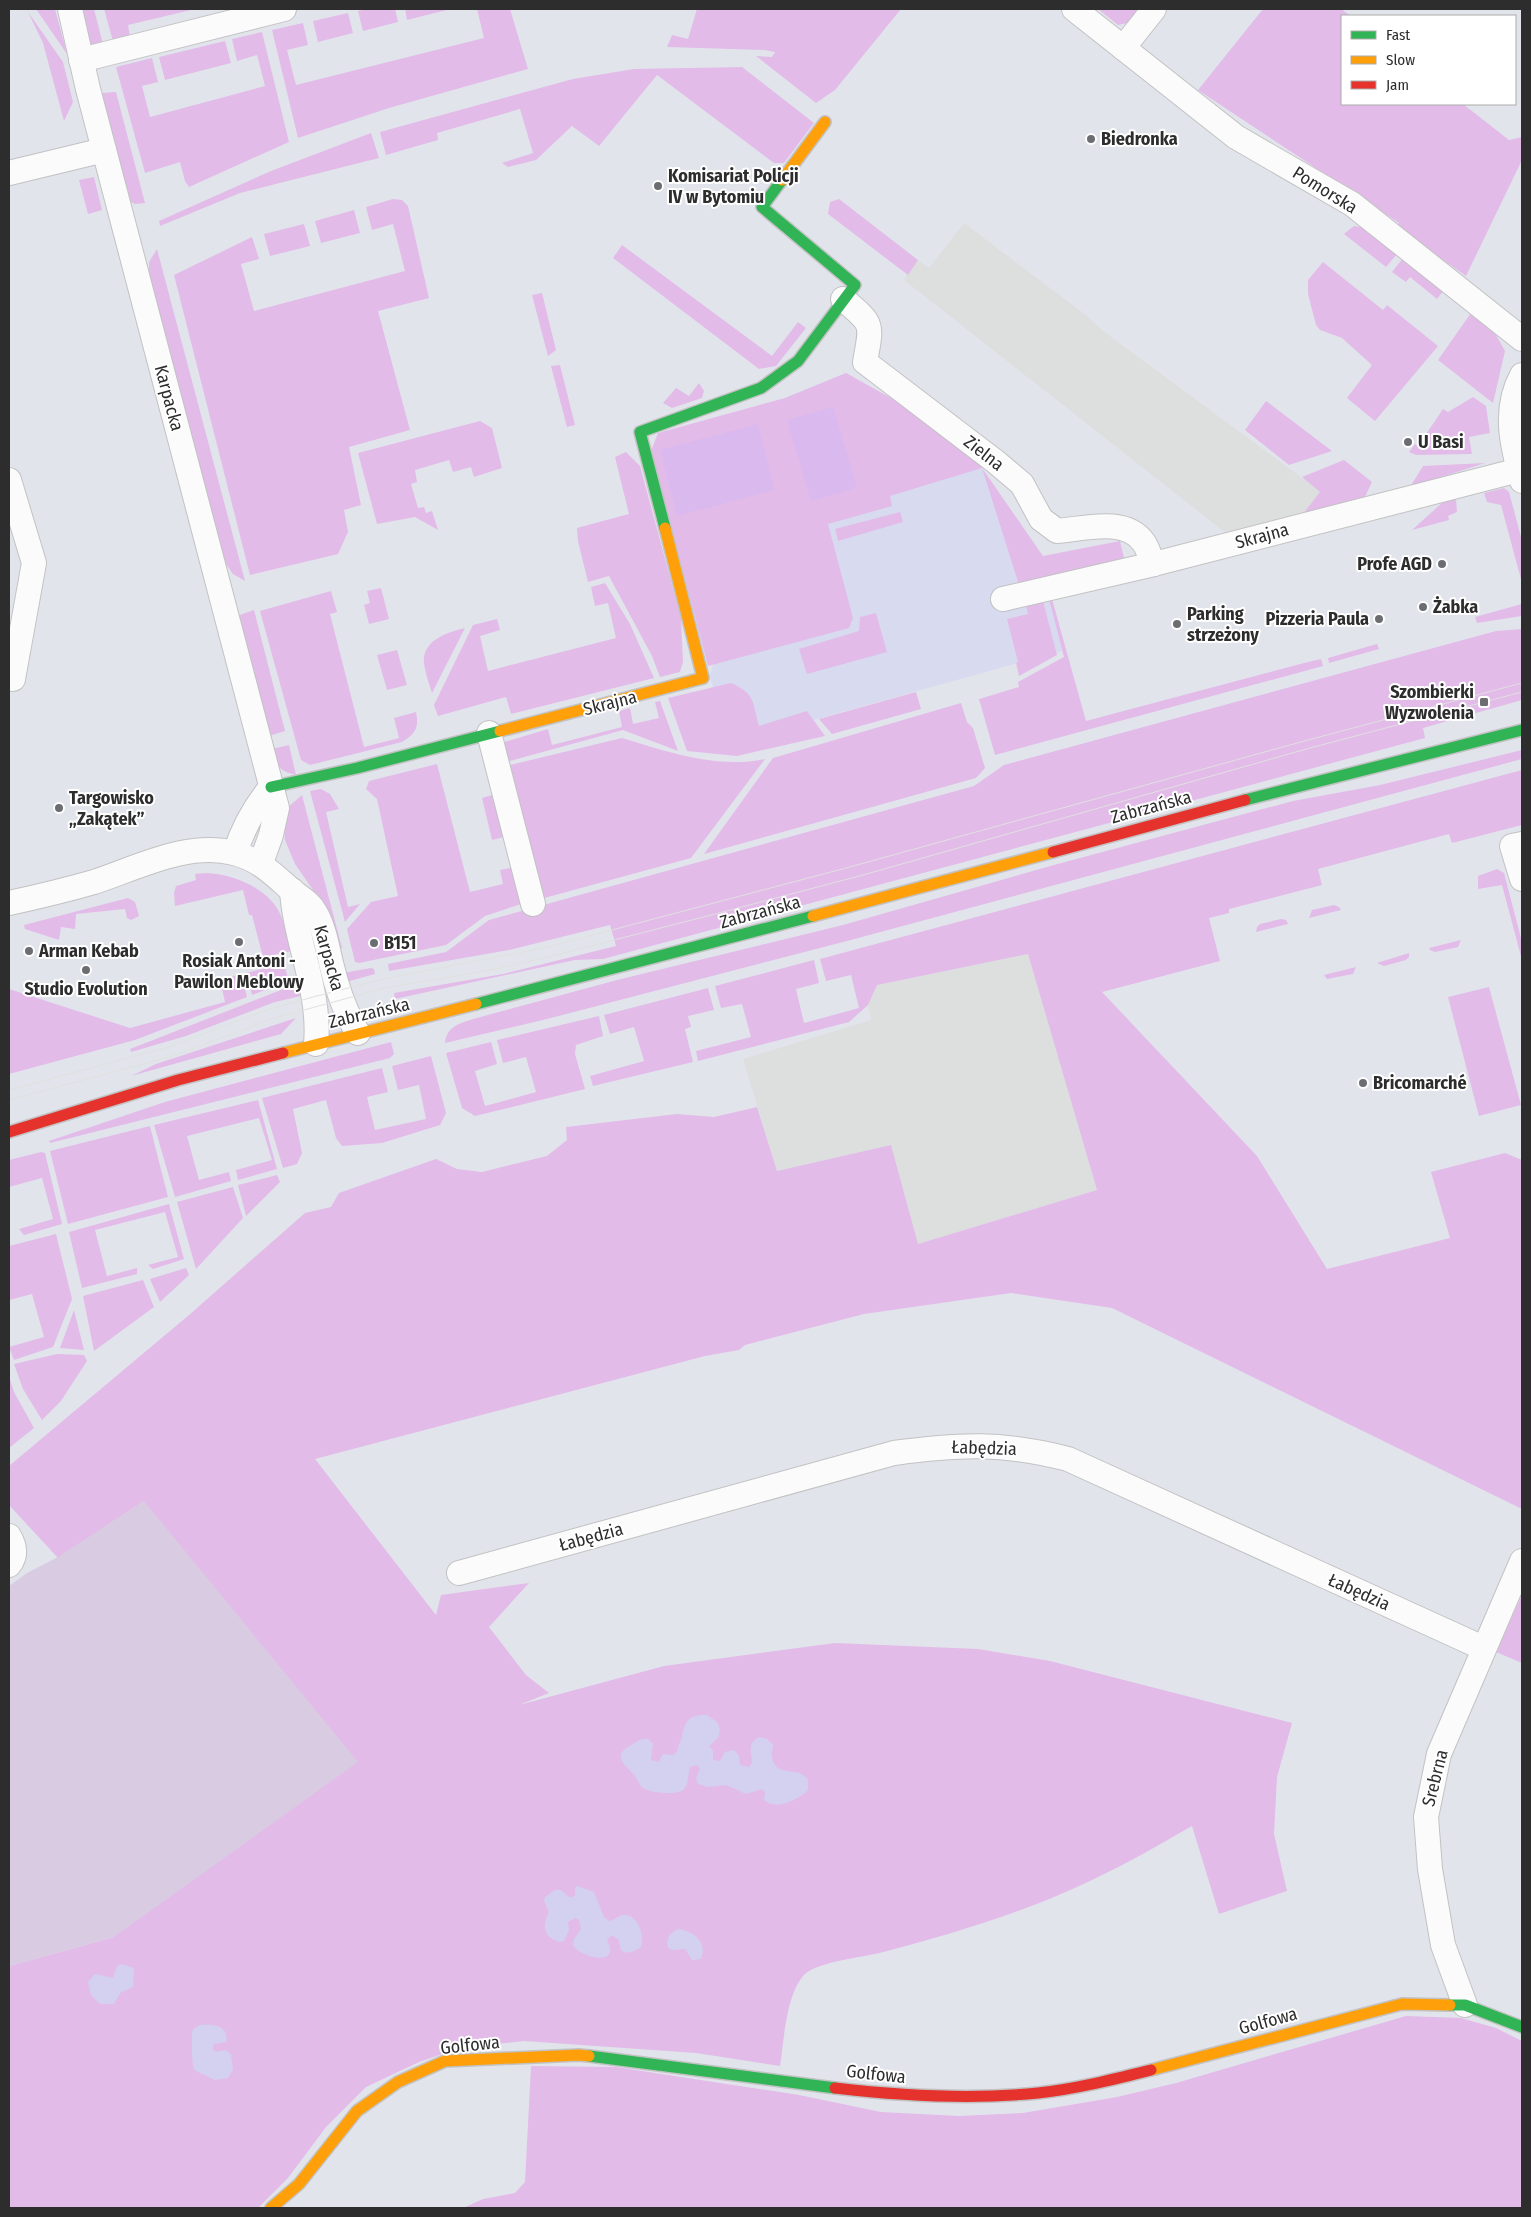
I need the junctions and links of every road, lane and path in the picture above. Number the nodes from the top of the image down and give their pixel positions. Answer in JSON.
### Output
{"nodes":[{"id":1,"x":70,"y":9,"type":"edge"},
{"id":2,"x":284,"y":9,"type":"edge"},
{"id":3,"x":1074,"y":9,"type":"edge"},
{"id":4,"x":1154,"y":9,"type":"edge"},
{"id":5,"x":1123,"y":48,"type":"junction"},
{"id":6,"x":81,"y":60,"type":"junction"},
{"id":7,"x":825,"y":122,"type":"dead end"},
{"id":8,"x":104,"y":150,"type":"junction"},
{"id":9,"x":9,"y":173,"type":"edge"},
{"id":10,"x":843,"y":300,"type":"junction"},
{"id":11,"x":1522,"y":339,"type":"edge"},
{"id":12,"x":1522,"y":375,"type":"edge"},
{"id":13,"x":1521,"y":476,"type":"edge"},
{"id":14,"x":9,"y":480,"type":"edge"},
{"id":15,"x":1154,"y":564,"type":"junction"},
{"id":16,"x":1003,"y":599,"type":"dead end"},
{"id":17,"x":12,"y":679,"type":"dead end"},
{"id":18,"x":1522,"y":730,"type":"edge"},
{"id":19,"x":489,"y":733,"type":"junction"},
{"id":20,"x":271,"y":787,"type":"junction"},
{"id":21,"x":1517,"y":845,"type":"edge"},
{"id":22,"x":234,"y":853,"type":"junction"},
{"id":23,"x":262,"y":863,"type":"junction"},
{"id":24,"x":1522,"y":879,"type":"edge"},
{"id":25,"x":292,"y":890,"type":"junction"},
{"id":26,"x":9,"y":903,"type":"edge"},
{"id":27,"x":534,"y":904,"type":"dead end"},
{"id":28,"x":358,"y":1034,"type":"junction"},
{"id":29,"x":316,"y":1044,"type":"junction"},
{"id":30,"x":9,"y":1132,"type":"edge"},
{"id":31,"x":9,"y":1536,"type":"edge"},
{"id":32,"x":1522,"y":1561,"type":"edge"},
{"id":33,"x":9,"y":1564,"type":"edge"},
{"id":34,"x":459,"y":1573,"type":"dead end"},
{"id":35,"x":1483,"y":1648,"type":"junction"},
{"id":36,"x":1465,"y":2005,"type":"junction"},
{"id":37,"x":1522,"y":2027,"type":"edge"},
{"id":38,"x":271,"y":2208,"type":"edge"}],
"edges":[{"from":1,"to":6,"type":"street","name":"Karpacka"},
{"from":2,"to":6,"type":"street"},
{"from":3,"to":5,"type":"street","name":"Pomorska"},
{"from":4,"to":5,"type":"street"},
{"from":5,"to":11,"type":"street","name":"Pomorska"},
{"from":6,"to":8,"type":"street","name":"Karpacka"},
{"from":7,"to":10,"type":"street"},
{"from":8,"to":9,"type":"street"},
{"from":8,"to":20,"type":"street","name":"Karpacka"},
{"from":10,"to":15,"type":"street","name":"Zielna"},
{"from":10,"to":19,"type":"street","name":"Skrajna"},
{"from":12,"to":13,"type":"street"},
{"from":13,"to":15,"type":"street","name":"Skrajna"},
{"from":14,"to":17,"type":"street"},
{"from":15,"to":16,"type":"street","name":"Skrajna"},
{"from":18,"to":28,"type":"street","name":"Zabrzańska"},
{"from":19,"to":20,"type":"street","name":"Skrajna"},
{"from":19,"to":27,"type":"street"},
{"from":20,"to":22,"type":"street"},
{"from":20,"to":23,"type":"street","name":"Karpacka"},
{"from":21,"to":24,"type":"street"},
{"from":22,"to":23,"type":"street","name":"Karpacka"},
{"from":22,"to":26,"type":"street","name":"Karpacka"},
{"from":23,"to":25,"type":"street","name":"Karpacka"},
{"from":25,"to":28,"type":"street","name":"Karpacka"},
{"from":25,"to":29,"type":"street","name":"Karpacka"},
{"from":28,"to":29,"type":"street","name":"Zabrzańska"},
{"from":29,"to":30,"type":"street","name":"Zabrzańska"},
{"from":31,"to":33,"type":"street"},
{"from":32,"to":35,"type":"street","name":"Srebrna"},
{"from":34,"to":35,"type":"street","name":"Łabędzia"},
{"from":35,"to":36,"type":"street","name":"Srebrna"},
{"from":36,"to":37,"type":"street","name":"Golfowa"},
{"from":36,"to":38,"type":"street","name":"Golfowa"}]}
